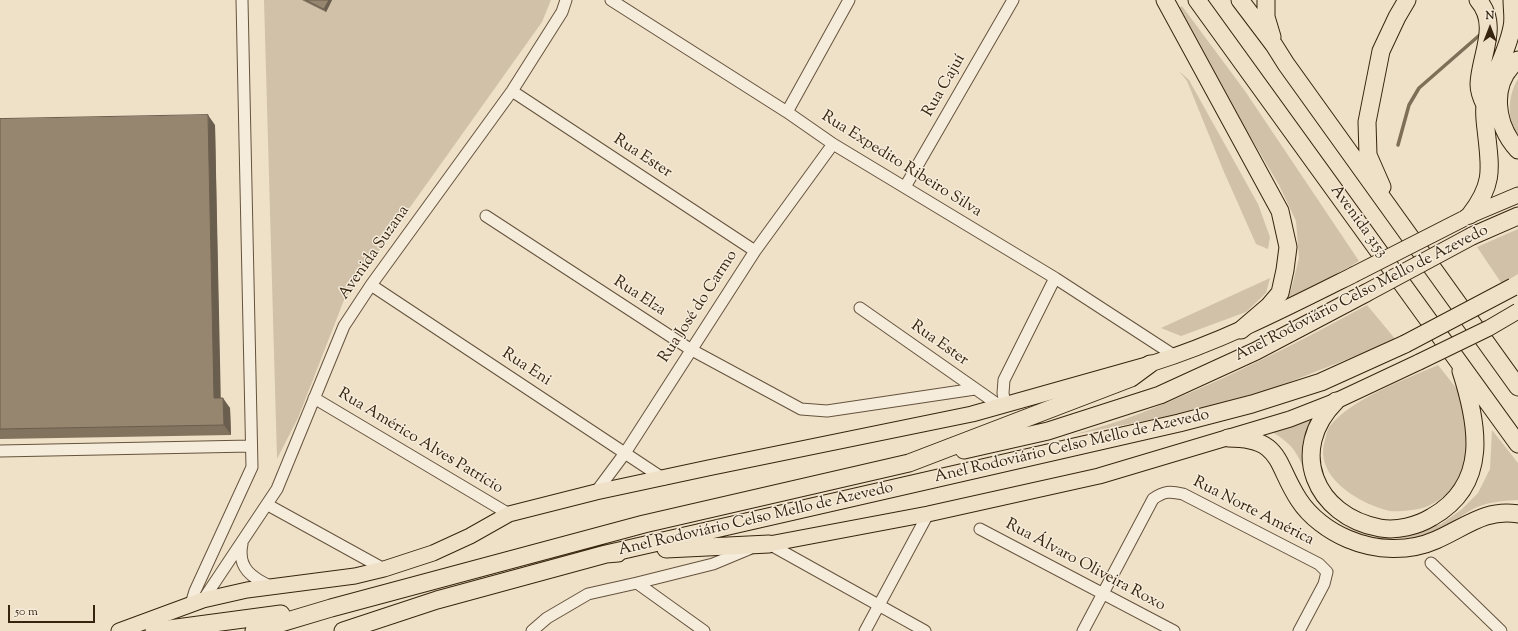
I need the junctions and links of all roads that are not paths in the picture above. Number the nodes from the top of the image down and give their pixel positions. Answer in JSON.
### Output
{"nodes":[{"id":1,"x":242,"y":0,"type":"edge"},
{"id":2,"x":566,"y":0,"type":"edge"},
{"id":3,"x":611,"y":0,"type":"edge"},
{"id":4,"x":849,"y":0,"type":"edge"},
{"id":5,"x":1012,"y":0,"type":"edge"},
{"id":6,"x":1165,"y":0,"type":"edge"},
{"id":7,"x":1197,"y":0,"type":"edge"},
{"id":8,"x":1240,"y":0,"type":"edge"},
{"id":9,"x":1266,"y":0,"type":"edge"},
{"id":10,"x":1407,"y":0,"type":"edge"},
{"id":11,"x":1478,"y":0,"type":"edge"},
{"id":12,"x":1512,"y":0,"type":"edge"},
{"id":13,"x":1274,"y":45,"type":"junction"},
{"id":14,"x":1518,"y":60,"type":"edge"},
{"id":15,"x":512,"y":91,"type":"junction"},
{"id":16,"x":1485,"y":106,"type":"junction"},
{"id":17,"x":787,"y":112,"type":"junction"},
{"id":18,"x":833,"y":144,"type":"junction"},
{"id":19,"x":1518,"y":150,"type":"edge"},
{"id":20,"x":905,"y":187,"type":"junction"},
{"id":21,"x":1518,"y":195,"type":"edge"},
{"id":22,"x":1387,"y":207,"type":"junction"},
{"id":23,"x":486,"y":216,"type":"dead end"},
{"id":24,"x":1518,"y":216,"type":"edge"},
{"id":25,"x":1467,"y":217,"type":"junction"},
{"id":26,"x":755,"y":250,"type":"junction"},
{"id":27,"x":1055,"y":278,"type":"junction"},
{"id":28,"x":371,"y":285,"type":"junction"},
{"id":29,"x":1516,"y":286,"type":"edge"},
{"id":30,"x":860,"y":308,"type":"dead end"},
{"id":31,"x":1518,"y":312,"type":"edge"},
{"id":32,"x":1241,"y":330,"type":"junction"},
{"id":33,"x":690,"y":349,"type":"junction"},
{"id":34,"x":1175,"y":356,"type":"junction"},
{"id":35,"x":1456,"y":356,"type":"junction"},
{"id":36,"x":1150,"y":364,"type":"junction"},
{"id":37,"x":1518,"y":387,"type":"edge"},
{"id":38,"x":975,"y":389,"type":"junction"},
{"id":39,"x":314,"y":398,"type":"junction"},
{"id":40,"x":1336,"y":401,"type":"junction"},
{"id":41,"x":1002,"y":405,"type":"junction"},
{"id":42,"x":1228,"y":438,"type":"junction"},
{"id":43,"x":1518,"y":444,"type":"edge"},
{"id":44,"x":251,"y":446,"type":"junction"},
{"id":45,"x":0,"y":451,"type":"edge"},
{"id":46,"x":625,"y":452,"type":"junction"},
{"id":47,"x":909,"y":463,"type":"junction"},
{"id":48,"x":664,"y":479,"type":"junction"},
{"id":49,"x":596,"y":492,"type":"junction"},
{"id":50,"x":268,"y":505,"type":"junction"},
{"id":51,"x":509,"y":514,"type":"junction"},
{"id":52,"x":928,"y":514,"type":"junction"},
{"id":53,"x":1518,"y":514,"type":"edge"},
{"id":54,"x":980,"y":528,"type":"dead end"},
{"id":55,"x":243,"y":542,"type":"junction"},
{"id":56,"x":764,"y":544,"type":"junction"},
{"id":57,"x":606,"y":554,"type":"junction"},
{"id":58,"x":1432,"y":563,"type":"dead end"},
{"id":59,"x":384,"y":569,"type":"junction"},
{"id":60,"x":640,"y":585,"type":"junction"},
{"id":61,"x":272,"y":587,"type":"junction"},
{"id":62,"x":1103,"y":592,"type":"junction"},
{"id":63,"x":197,"y":602,"type":"junction"},
{"id":64,"x":878,"y":606,"type":"junction"},
{"id":65,"x":331,"y":608,"type":"junction"},
{"id":66,"x":119,"y":631,"type":"edge"},
{"id":67,"x":154,"y":631,"type":"edge"},
{"id":68,"x":254,"y":631,"type":"edge"},
{"id":69,"x":343,"y":631,"type":"edge"},
{"id":70,"x":532,"y":631,"type":"edge"},
{"id":71,"x":704,"y":631,"type":"edge"},
{"id":72,"x":865,"y":631,"type":"edge"},
{"id":73,"x":925,"y":631,"type":"edge"},
{"id":74,"x":1084,"y":631,"type":"edge"},
{"id":75,"x":1174,"y":631,"type":"edge"},
{"id":76,"x":1299,"y":631,"type":"edge"},
{"id":77,"x":1501,"y":631,"type":"edge"}],
"edges":[{"from":1,"to":44,"type":"street"},
{"from":2,"to":15,"type":"street","name":"Avenida Suzana"},
{"from":3,"to":17,"type":"street","name":"Rua Expedito Ribeiro Silva"},
{"from":4,"to":17,"type":"street"},
{"from":5,"to":20,"type":"street","name":"Rua Cajuí"},
{"from":6,"to":32,"type":"highway"},
{"from":7,"to":35,"type":"highway","name":"Avenida 3153"},
{"from":8,"to":13,"type":"highway","name":"Avenida 3153"},
{"from":9,"to":13,"type":"highway"},
{"from":10,"to":22,"type":"highway"},
{"from":11,"to":16,"type":"highway"},
{"from":12,"to":16,"type":"highway"},
{"from":13,"to":22,"type":"highway","name":"Avenida 3153"},
{"from":14,"to":19,"type":"highway"},
{"from":15,"to":26,"type":"street","name":"Rua Ester"},
{"from":15,"to":28,"type":"street","name":"Avenida Suzana"},
{"from":16,"to":25,"type":"highway"},
{"from":17,"to":18,"type":"street","name":"Rua Expedito Ribeiro Silva"},
{"from":18,"to":20,"type":"street","name":"Rua Expedito Ribeiro Silva"},
{"from":18,"to":26,"type":"street","name":"Rua José do Carmo"},
{"from":20,"to":27,"type":"street","name":"Rua Expedito Ribeiro Silva"},
{"from":21,"to":25,"type":"main road","name":"Anel Rodoviário Celso Mello de Azevedo"},
{"from":22,"to":37,"type":"highway","name":"Avenida 3153"},
{"from":23,"to":33,"type":"street","name":"Rua Elza"},
{"from":24,"to":47,"type":"highway","name":"Anel Rodoviário Celso Mello de Azevedo","bridge":true},
{"from":25,"to":32,"type":"main road","name":"Anel Rodoviário Celso Mello de Azevedo","bridge":true},
{"from":26,"to":33,"type":"street","name":"Rua José do Carmo"},
{"from":27,"to":34,"type":"street","name":"Rua Expedito Ribeiro Silva"},
{"from":27,"to":41,"type":"street"},
{"from":28,"to":39,"type":"street","name":"Avenida Suzana"},
{"from":28,"to":46,"type":"street","name":"Rua Eni"},
{"from":29,"to":57,"type":"highway","name":"Anel Rodoviário Celso Mello de Azevedo","bridge":true},
{"from":30,"to":38,"type":"street","name":"Rua Ester"},
{"from":31,"to":40,"type":"main road","name":"Anel Rodoviário Celso Mello de Azevedo","bridge":true},
{"from":32,"to":34,"type":"main road","name":"Anel Rodoviário Celso Mello de Azevedo"},
{"from":33,"to":38,"type":"street","name":"Rua Elza"},
{"from":33,"to":46,"type":"street","name":"Rua José do Carmo"},
{"from":34,"to":36,"type":"main road","name":"Anel Rodoviário Celso Mello de Azevedo"},
{"from":35,"to":40,"type":"highway"},
{"from":35,"to":43,"type":"highway","name":"Avenida 3153"},
{"from":36,"to":41,"type":"main road","name":"Anel Rodoviário Celso Mello de Azevedo"},
{"from":36,"to":47,"type":"highway"},
{"from":38,"to":41,"type":"street","name":"Rua Ester"},
{"from":39,"to":50,"type":"street","name":"Avenida Suzana"},
{"from":39,"to":51,"type":"street","name":"Rua Américo Alves Patrício"},
{"from":40,"to":42,"type":"main road","name":"Anel Rodoviário Celso Mello de Azevedo"},
{"from":41,"to":48,"type":"main road","name":"Anel Rodoviário Celso Mello de Azevedo"},
{"from":42,"to":52,"type":"main road","name":"Anel Rodoviário Celso Mello de Azevedo"},
{"from":42,"to":53,"type":"highway"},
{"from":44,"to":45,"type":"street"},
{"from":44,"to":63,"type":"street"},
{"from":46,"to":48,"type":"street","name":"Rua Eni"},
{"from":46,"to":49,"type":"street","name":"Rua José do Carmo"},
{"from":47,"to":65,"type":"highway"},
{"from":48,"to":49,"type":"main road","name":"Anel Rodoviário Celso Mello de Azevedo"},
{"from":49,"to":51,"type":"main road","name":"Anel Rodoviário Celso Mello de Azevedo"},
{"from":50,"to":55,"type":"street","name":"Avenida Suzana"},
{"from":50,"to":59,"type":"street"},
{"from":51,"to":59,"type":"main road","name":"Anel Rodoviário Celso Mello de Azevedo"},
{"from":52,"to":56,"type":"main road","name":"Anel Rodoviário Celso Mello de Azevedo"},
{"from":52,"to":64,"type":"street"},
{"from":54,"to":62,"type":"street","name":"Rua Álvaro Oliveira Roxo"},
{"from":55,"to":61,"type":"street"},
{"from":55,"to":63,"type":"street","name":"Avenida Suzana"},
{"from":56,"to":57,"type":"highway"},
{"from":56,"to":60,"type":"street"},
{"from":56,"to":64,"type":"street"},
{"from":57,"to":69,"type":"highway"},
{"from":58,"to":77,"type":"street"},
{"from":59,"to":61,"type":"main road","name":"Anel Rodoviário Celso Mello de Azevedo"},
{"from":60,"to":70,"type":"street"},
{"from":60,"to":71,"type":"street"},
{"from":61,"to":63,"type":"main road","name":"Anel Rodoviário Celso Mello de Azevedo"},
{"from":62,"to":74,"type":"street"},
{"from":62,"to":75,"type":"street","name":"Rua Álvaro Oliveira Roxo"},
{"from":62,"to":76,"type":"street","name":"Rua Norte América"},
{"from":63,"to":66,"type":"main road","name":"Anel Rodoviário Celso Mello de Azevedo"},
{"from":64,"to":72,"type":"street"},
{"from":64,"to":73,"type":"street"},
{"from":65,"to":67,"type":"highway"},
{"from":65,"to":68,"type":"highway"}]}
